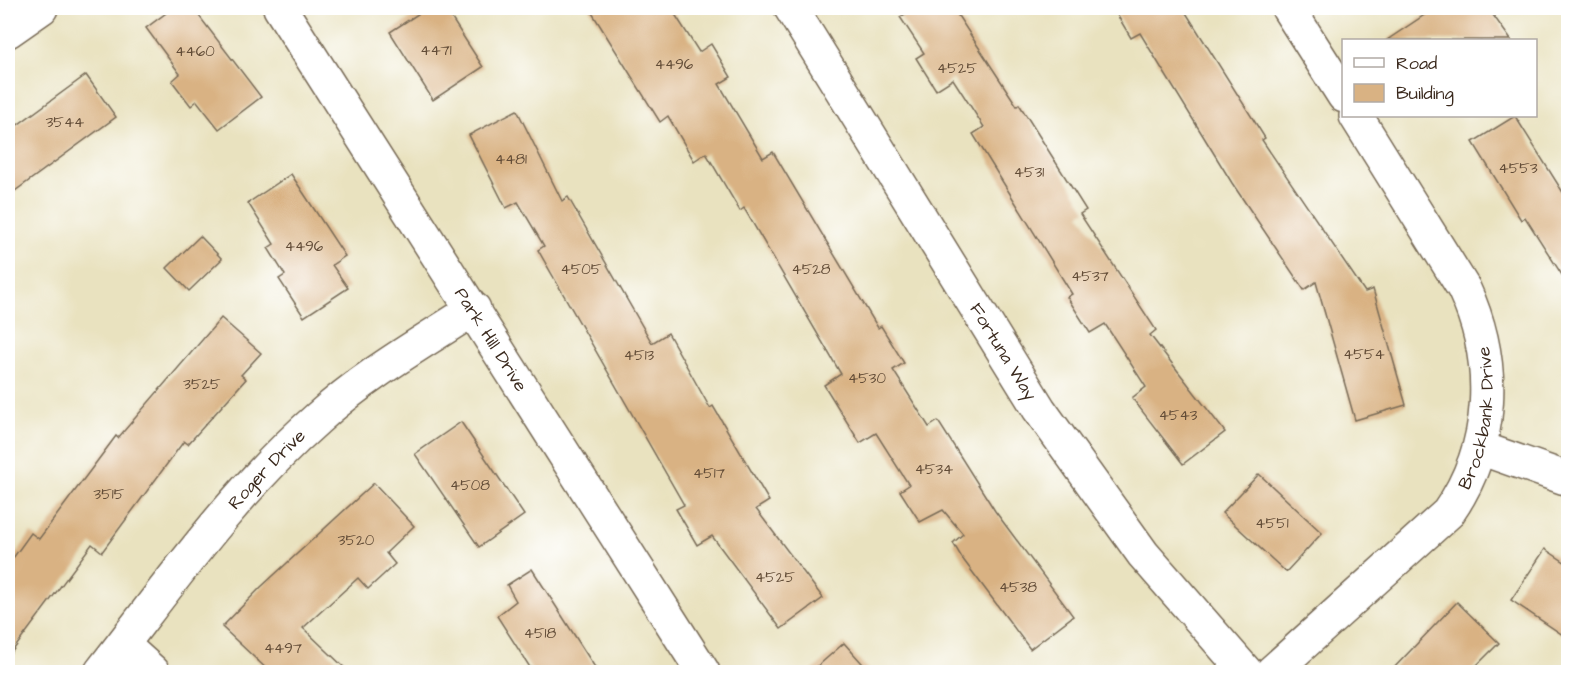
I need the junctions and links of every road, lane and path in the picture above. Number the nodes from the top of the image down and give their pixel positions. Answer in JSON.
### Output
{"nodes":[{"id":1,"x":41,"y":8,"type":"edge"},
{"id":2,"x":280,"y":8,"type":"edge"},
{"id":3,"x":791,"y":8,"type":"edge"},
{"id":4,"x":1288,"y":8,"type":"edge"},
{"id":5,"x":8,"y":31,"type":"edge"},
{"id":6,"x":1342,"y":93,"type":"edge"},
{"id":7,"x":1357,"y":117,"type":"edge"},
{"id":8,"x":474,"y":309,"type":"junction"},
{"id":9,"x":1480,"y":448,"type":"junction"},
{"id":10,"x":1569,"y":479,"type":"edge"},
{"id":11,"x":123,"y":645,"type":"junction"},
{"id":12,"x":101,"y":672,"type":"edge"},
{"id":13,"x":153,"y":672,"type":"edge"},
{"id":14,"x":703,"y":672,"type":"edge"},
{"id":15,"x":1246,"y":672,"type":"edge"},
{"id":16,"x":1272,"y":672,"type":"edge"}],
"edges":[{"from":1,"to":5,"type":"street"},
{"from":2,"to":8,"type":"street","name":"Park Hill Drive"},
{"from":3,"to":15,"type":"street","name":"Fortuna Way"},
{"from":4,"to":6,"type":"street"},
{"from":7,"to":9,"type":"street","name":"Brockbank Drive"},
{"from":8,"to":11,"type":"street","name":"Roger Drive"},
{"from":8,"to":14,"type":"street","name":"Park Hill Drive"},
{"from":9,"to":10,"type":"street"},
{"from":9,"to":16,"type":"street","name":"Brockbank Drive"},
{"from":11,"to":12,"type":"street","name":"Roger Drive"},
{"from":11,"to":13,"type":"street"}]}
